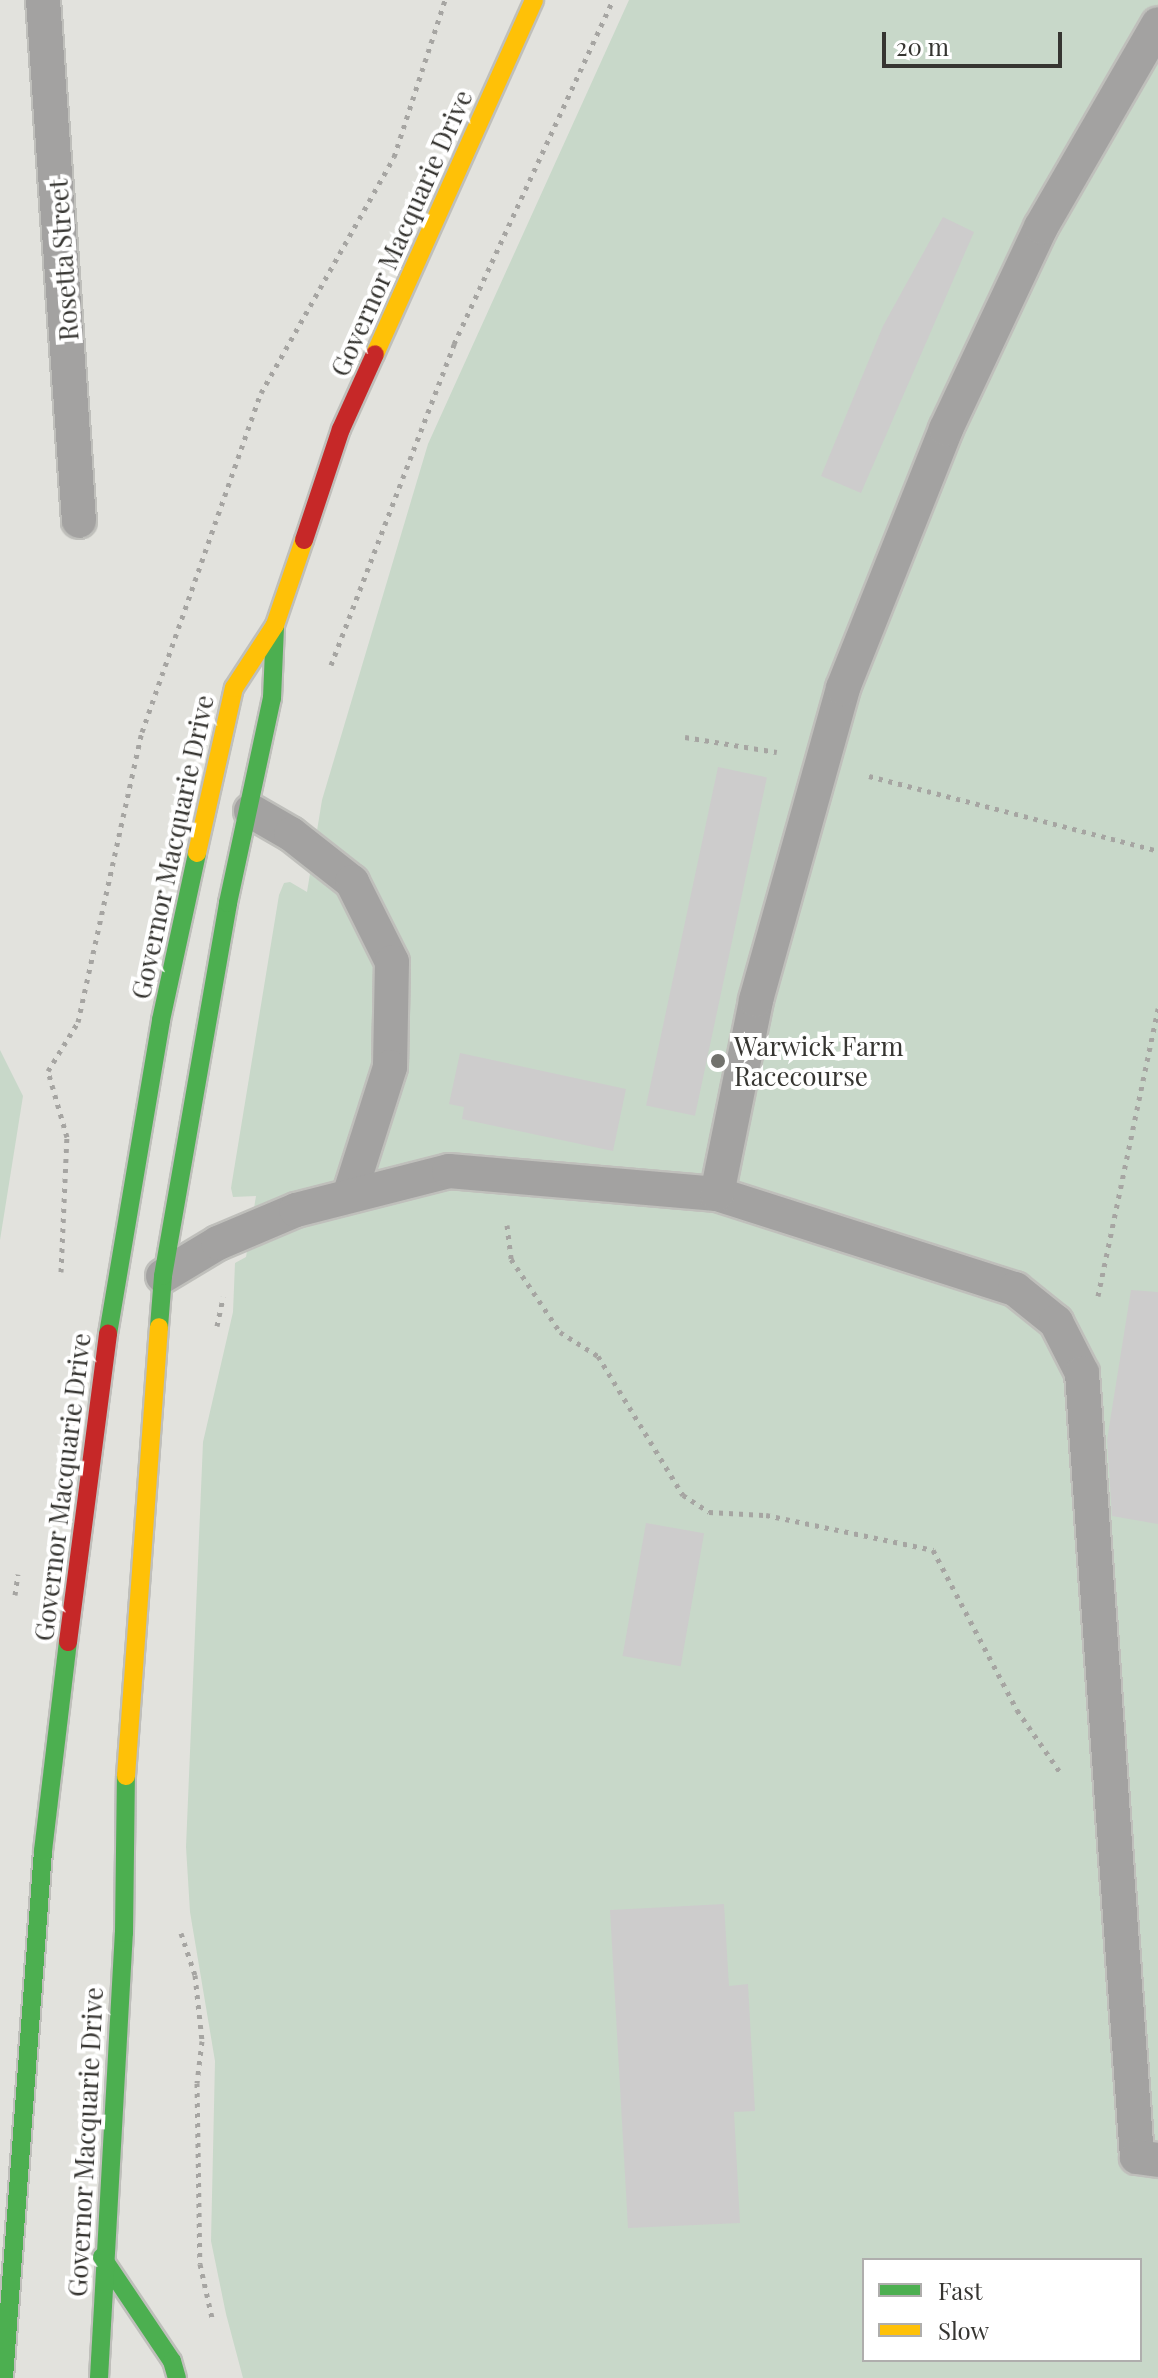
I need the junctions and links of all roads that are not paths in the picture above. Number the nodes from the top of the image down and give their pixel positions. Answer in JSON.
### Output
{"nodes":[{"id":1,"x":43,"y":0,"type":"edge"},
{"id":2,"x":534,"y":0,"type":"edge"},
{"id":3,"x":1158,"y":24,"type":"edge"},
{"id":4,"x":79,"y":521,"type":"dead end"},
{"id":5,"x":275,"y":625,"type":"junction"},
{"id":6,"x":251,"y":811,"type":"junction"},
{"id":7,"x":717,"y":1194,"type":"junction"},
{"id":8,"x":349,"y":1196,"type":"junction"},
{"id":9,"x":163,"y":1276,"type":"junction"},
{"id":10,"x":1158,"y":2160,"type":"edge"},
{"id":11,"x":102,"y":2257,"type":"junction"},
{"id":12,"x":4,"y":2378,"type":"edge"},
{"id":13,"x":99,"y":2378,"type":"edge"},
{"id":14,"x":177,"y":2378,"type":"edge"}],
"edges":[{"from":1,"to":4,"type":"lane","name":"Rosetta Street"},
{"from":2,"to":5,"type":"main road","name":"Governor Macquarie Drive"},
{"from":3,"to":7,"type":"lane"},
{"from":5,"to":6,"type":"main road","name":"Governor Macquarie Drive"},
{"from":5,"to":12,"type":"main road","name":"Governor Macquarie Drive"},
{"from":6,"to":8,"type":"lane"},
{"from":6,"to":9,"type":"main road","name":"Governor Macquarie Drive"},
{"from":7,"to":8,"type":"lane"},
{"from":7,"to":10,"type":"lane"},
{"from":8,"to":9,"type":"lane"},
{"from":9,"to":11,"type":"main road","name":"Governor Macquarie Drive"},
{"from":11,"to":13,"type":"main road","name":"Governor Macquarie Drive"},
{"from":11,"to":14,"type":"main road"}]}
